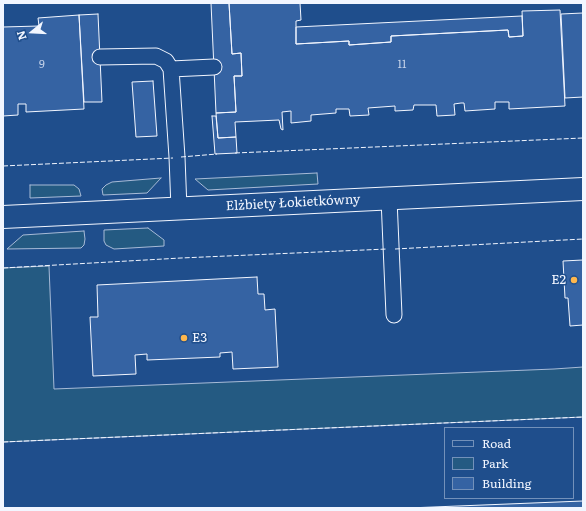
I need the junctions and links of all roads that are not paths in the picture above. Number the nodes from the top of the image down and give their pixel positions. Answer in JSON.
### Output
{"nodes":[{"id":1,"x":100,"y":57,"type":"dead end"},
{"id":2,"x":214,"y":67,"type":"dead end"},
{"id":3,"x":171,"y":69,"type":"junction"},
{"id":4,"x":583,"y":189,"type":"edge"},
{"id":5,"x":389,"y":199,"type":"junction"},
{"id":6,"x":179,"y":209,"type":"junction"},
{"id":7,"x":3,"y":217,"type":"edge"},
{"id":8,"x":394,"y":315,"type":"dead end"}],
"edges":[{"from":1,"to":3,"type":"lane"},
{"from":2,"to":3,"type":"lane"},
{"from":3,"to":6,"type":"lane"},
{"from":4,"to":5,"type":"street","name":"Elżbiety Łokietkówny"},
{"from":5,"to":6,"type":"street","name":"Elżbiety Łokietkówny"},
{"from":5,"to":8,"type":"lane"},
{"from":6,"to":7,"type":"street","name":"Elżbiety Łokietkówny"}]}
